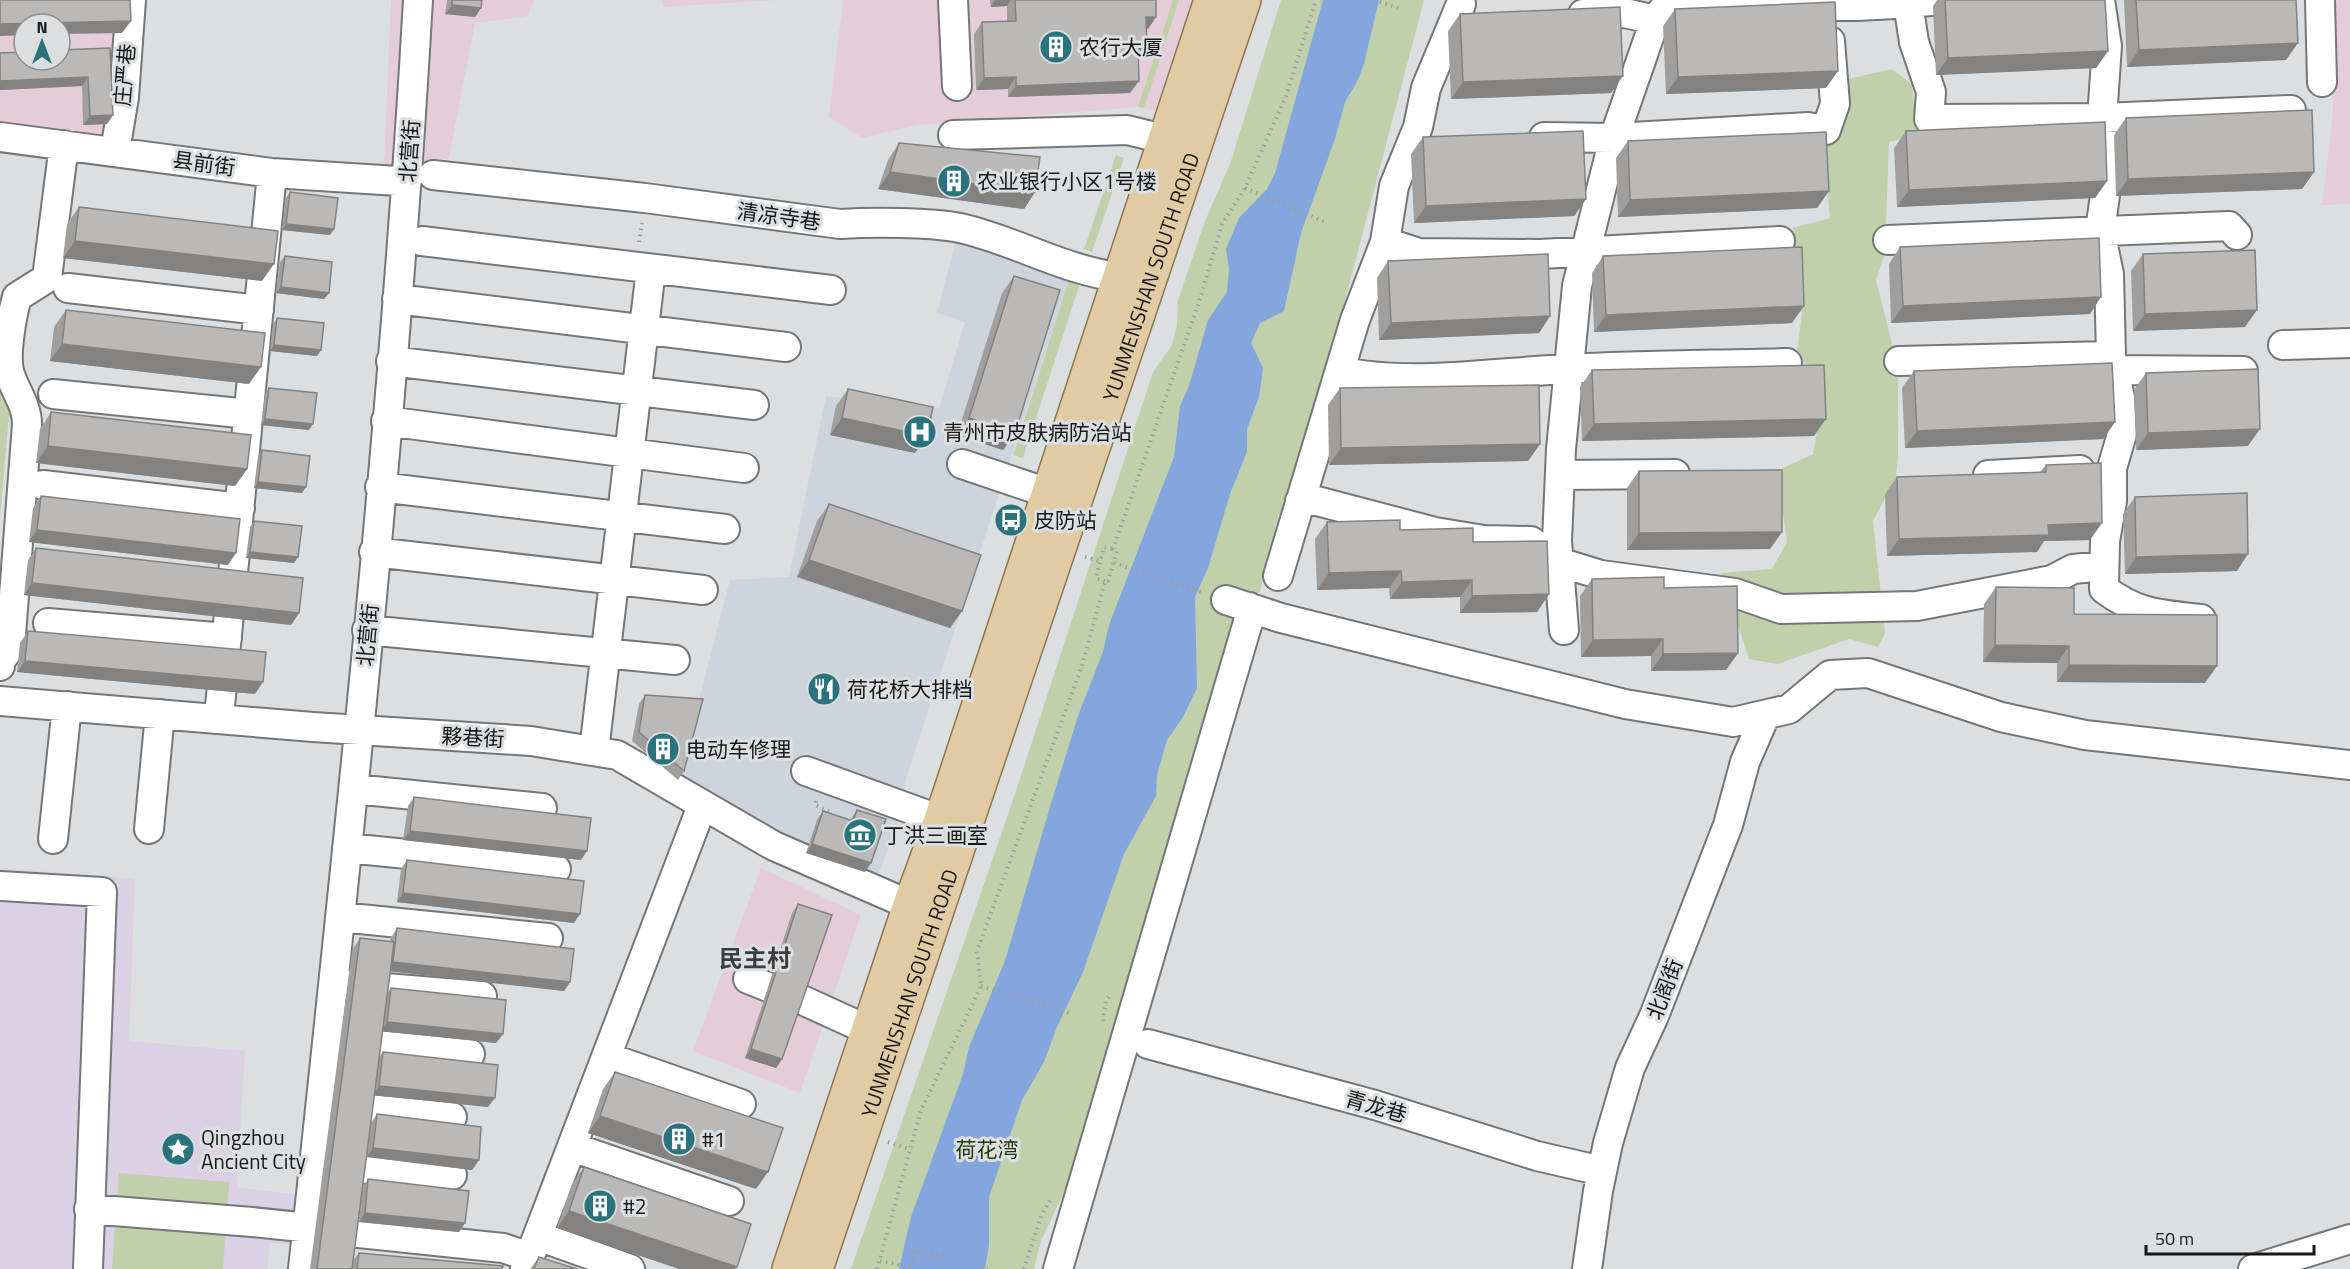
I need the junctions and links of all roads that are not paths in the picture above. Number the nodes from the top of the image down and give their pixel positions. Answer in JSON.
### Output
{"nodes":[{"id":1,"x":130,"y":0,"type":"edge"},
{"id":2,"x":418,"y":0,"type":"edge"},
{"id":3,"x":953,"y":0,"type":"edge"},
{"id":4,"x":1211,"y":0,"type":"edge"},
{"id":5,"x":1244,"y":0,"type":"edge"},
{"id":6,"x":1943,"y":0,"type":"edge"},
{"id":7,"x":2100,"y":0,"type":"edge"},
{"id":8,"x":2320,"y":0,"type":"edge"},
{"id":9,"x":1899,"y":2,"type":"edge"},
{"id":10,"x":1857,"y":3,"type":"edge"},
{"id":11,"x":1827,"y":6,"type":"junction"},
{"id":12,"x":1464,"y":15,"type":"edge"},
{"id":13,"x":1560,"y":15,"type":"edge"},
{"id":14,"x":1655,"y":20,"type":"junction"},
{"id":15,"x":2322,"y":82,"type":"dead end"},
{"id":16,"x":957,"y":86,"type":"dead end"},
{"id":17,"x":2291,"y":110,"type":"edge"},
{"id":18,"x":2102,"y":118,"type":"junction"},
{"id":19,"x":953,"y":135,"type":"dead end"},
{"id":20,"x":0,"y":137,"type":"edge"},
{"id":21,"x":1520,"y":137,"type":"edge"},
{"id":22,"x":1614,"y":138,"type":"junction"},
{"id":23,"x":1164,"y":139,"type":"junction"},
{"id":24,"x":64,"y":145,"type":"junction"},
{"id":25,"x":115,"y":150,"type":"junction"},
{"id":26,"x":272,"y":173,"type":"junction"},
{"id":27,"x":420,"y":177,"type":"junction"},
{"id":28,"x":2100,"y":231,"type":"junction"},
{"id":29,"x":2236,"y":235,"type":"dead end"},
{"id":30,"x":1888,"y":240,"type":"dead end"},
{"id":31,"x":422,"y":241,"type":"dead end"},
{"id":32,"x":1780,"y":241,"type":"dead end"},
{"id":33,"x":1385,"y":242,"type":"junction"},
{"id":34,"x":1585,"y":250,"type":"junction"},
{"id":35,"x":651,"y":269,"type":"junction"},
{"id":36,"x":1118,"y":277,"type":"junction"},
{"id":37,"x":68,"y":288,"type":"dead end"},
{"id":38,"x":831,"y":290,"type":"dead end"},
{"id":39,"x":397,"y":299,"type":"junction"},
{"id":40,"x":259,"y":310,"type":"junction"},
{"id":41,"x":644,"y":329,"type":"junction"},
{"id":42,"x":2350,"y":342,"type":"edge"},
{"id":43,"x":2283,"y":345,"type":"dead end"},
{"id":44,"x":786,"y":347,"type":"dead end"},
{"id":45,"x":391,"y":361,"type":"junction"},
{"id":46,"x":1899,"y":361,"type":"dead end"},
{"id":47,"x":1787,"y":363,"type":"edge"},
{"id":48,"x":2112,"y":363,"type":"junction"},
{"id":49,"x":1568,"y":369,"type":"junction"},
{"id":50,"x":1340,"y":371,"type":"junction"},
{"id":51,"x":2243,"y":371,"type":"edge"},
{"id":52,"x":637,"y":391,"type":"junction"},
{"id":53,"x":53,"y":394,"type":"dead end"},
{"id":54,"x":754,"y":405,"type":"dead end"},
{"id":55,"x":249,"y":414,"type":"junction"},
{"id":56,"x":386,"y":421,"type":"junction"},
{"id":57,"x":629,"y":452,"type":"junction"},
{"id":58,"x":962,"y":464,"type":"dead end"},
{"id":59,"x":744,"y":468,"type":"dead end"},
{"id":60,"x":2112,"y":468,"type":"junction"},
{"id":61,"x":1697,"y":473,"type":"edge"},
{"id":62,"x":1560,"y":475,"type":"junction"},
{"id":63,"x":1957,"y":477,"type":"edge"},
{"id":64,"x":43,"y":485,"type":"dead end"},
{"id":65,"x":380,"y":487,"type":"junction"},
{"id":66,"x":1061,"y":497,"type":"junction"},
{"id":67,"x":1300,"y":501,"type":"dead end"},
{"id":68,"x":240,"y":508,"type":"junction"},
{"id":69,"x":622,"y":516,"type":"junction"},
{"id":70,"x":725,"y":529,"type":"dead end"},
{"id":71,"x":374,"y":552,"type":"junction"},
{"id":72,"x":1559,"y":562,"type":"junction"},
{"id":73,"x":2104,"y":566,"type":"junction"},
{"id":74,"x":1278,"y":576,"type":"dead end"},
{"id":75,"x":614,"y":580,"type":"junction"},
{"id":76,"x":703,"y":590,"type":"dead end"},
{"id":77,"x":2201,"y":619,"type":"edge"},
{"id":78,"x":48,"y":623,"type":"dead end"},
{"id":79,"x":368,"y":630,"type":"junction"},
{"id":80,"x":1564,"y":630,"type":"dead end"},
{"id":81,"x":227,"y":638,"type":"junction"},
{"id":82,"x":605,"y":654,"type":"junction"},
{"id":83,"x":675,"y":660,"type":"dead end"},
{"id":84,"x":0,"y":666,"type":"edge"},
{"id":85,"x":0,"y":701,"type":"edge"},
{"id":86,"x":67,"y":706,"type":"junction"},
{"id":87,"x":160,"y":714,"type":"junction"},
{"id":88,"x":1765,"y":716,"type":"junction"},
{"id":89,"x":215,"y":718,"type":"junction"},
{"id":90,"x":360,"y":730,"type":"junction"},
{"id":91,"x":594,"y":751,"type":"junction"},
{"id":92,"x":2350,"y":765,"type":"edge"},
{"id":93,"x":806,"y":771,"type":"dead end"},
{"id":94,"x":354,"y":789,"type":"junction"},
{"id":95,"x":702,"y":806,"type":"junction"},
{"id":96,"x":542,"y":808,"type":"dead end"},
{"id":97,"x":941,"y":820,"type":"junction"},
{"id":98,"x":149,"y":829,"type":"dead end"},
{"id":99,"x":53,"y":839,"type":"dead end"},
{"id":100,"x":347,"y":848,"type":"junction"},
{"id":101,"x":556,"y":869,"type":"dead end"},
{"id":102,"x":0,"y":886,"type":"edge"},
{"id":103,"x":910,"y":905,"type":"junction"},
{"id":104,"x":340,"y":917,"type":"junction"},
{"id":105,"x":548,"y":938,"type":"dead end"},
{"id":106,"x":333,"y":984,"type":"junction"},
{"id":107,"x":482,"y":996,"type":"edge"},
{"id":108,"x":800,"y":999,"type":"edge"},
{"id":109,"x":868,"y":1030,"type":"junction"},
{"id":110,"x":327,"y":1041,"type":"junction"},
{"id":111,"x":1148,"y":1044,"type":"dead end"},
{"id":112,"x":470,"y":1054,"type":"dead end"},
{"id":113,"x":607,"y":1056,"type":"junction"},
{"id":114,"x":320,"y":1104,"type":"junction"},
{"id":115,"x":741,"y":1104,"type":"dead end"},
{"id":116,"x":452,"y":1118,"type":"dead end"},
{"id":117,"x":572,"y":1147,"type":"junction"},
{"id":118,"x":314,"y":1165,"type":"junction"},
{"id":119,"x":1602,"y":1171,"type":"junction"},
{"id":120,"x":452,"y":1175,"type":"edge"},
{"id":121,"x":729,"y":1202,"type":"dead end"},
{"id":122,"x":89,"y":1209,"type":"junction"},
{"id":123,"x":307,"y":1227,"type":"junction"},
{"id":124,"x":2350,"y":1239,"type":"edge"},
{"id":125,"x":531,"y":1254,"type":"edge"},
{"id":126,"x":88,"y":1269,"type":"edge"},
{"id":127,"x":303,"y":1269,"type":"edge"},
{"id":128,"x":630,"y":1269,"type":"edge"},
{"id":129,"x":789,"y":1269,"type":"edge"},
{"id":130,"x":816,"y":1269,"type":"edge"},
{"id":131,"x":1058,"y":1269,"type":"edge"},
{"id":132,"x":1587,"y":1269,"type":"edge"},
{"id":133,"x":2253,"y":1269,"type":"edge"}],
"edges":[{"from":1,"to":25,"type":"street","name":"庄严巷"},
{"from":2,"to":27,"type":"street","name":"北营街"},
{"from":3,"to":16,"type":"street"},
{"from":4,"to":23,"type":"main road","name":"YUNMENSHAN SOUTH ROAD"},
{"from":5,"to":66,"type":"main road","name":"YUNMENSHAN SOUTH ROAD"},
{"from":6,"to":9,"type":"street"},
{"from":7,"to":18,"type":"street"},
{"from":8,"to":15,"type":"street"},
{"from":9,"to":10,"type":"street"},
{"from":9,"to":18,"type":"street"},
{"from":10,"to":11,"type":"street"},
{"from":11,"to":14,"type":"street"},
{"from":11,"to":22,"type":"street"},
{"from":12,"to":33,"type":"street"},
{"from":13,"to":14,"type":"street"},
{"from":14,"to":22,"type":"street"},
{"from":17,"to":18,"type":"street"},
{"from":18,"to":28,"type":"street"},
{"from":19,"to":23,"type":"street"},
{"from":20,"to":24,"type":"street","name":"县前街"},
{"from":21,"to":22,"type":"street"},
{"from":22,"to":34,"type":"street"},
{"from":23,"to":36,"type":"main road","name":"YUNMENSHAN SOUTH ROAD"},
{"from":24,"to":25,"type":"street","name":"县前街"},
{"from":24,"to":84,"type":"street"},
{"from":25,"to":26,"type":"street","name":"县前街"},
{"from":26,"to":27,"type":"street","name":"县前街"},
{"from":26,"to":40,"type":"street"},
{"from":27,"to":36,"type":"street","name":"清凉寺巷"},
{"from":27,"to":39,"type":"street","name":"北营街"},
{"from":28,"to":29,"type":"street"},
{"from":28,"to":30,"type":"street"},
{"from":28,"to":48,"type":"street"},
{"from":31,"to":35,"type":"street"},
{"from":32,"to":34,"type":"street"},
{"from":33,"to":34,"type":"street"},
{"from":33,"to":50,"type":"street"},
{"from":34,"to":49,"type":"street"},
{"from":35,"to":38,"type":"street"},
{"from":35,"to":41,"type":"street"},
{"from":36,"to":66,"type":"main road","name":"YUNMENSHAN SOUTH ROAD"},
{"from":37,"to":40,"type":"street"},
{"from":39,"to":41,"type":"street"},
{"from":39,"to":45,"type":"street","name":"北营街"},
{"from":40,"to":55,"type":"street"},
{"from":41,"to":44,"type":"street"},
{"from":41,"to":52,"type":"street"},
{"from":42,"to":43,"type":"street"},
{"from":45,"to":52,"type":"street"},
{"from":45,"to":56,"type":"street","name":"北营街"},
{"from":46,"to":48,"type":"street"},
{"from":47,"to":49,"type":"street"},
{"from":48,"to":51,"type":"street"},
{"from":48,"to":60,"type":"street"},
{"from":49,"to":50,"type":"street"},
{"from":49,"to":62,"type":"street"},
{"from":50,"to":74,"type":"street"},
{"from":52,"to":54,"type":"street"},
{"from":52,"to":57,"type":"street"},
{"from":53,"to":55,"type":"street"},
{"from":55,"to":68,"type":"street"},
{"from":56,"to":57,"type":"street"},
{"from":56,"to":65,"type":"street","name":"北营街"},
{"from":57,"to":59,"type":"street"},
{"from":57,"to":69,"type":"street"},
{"from":58,"to":66,"type":"street"},
{"from":60,"to":63,"type":"street"},
{"from":60,"to":73,"type":"street"},
{"from":61,"to":62,"type":"street"},
{"from":62,"to":72,"type":"street"},
{"from":64,"to":68,"type":"street"},
{"from":65,"to":69,"type":"street"},
{"from":65,"to":71,"type":"street","name":"北营街"},
{"from":66,"to":97,"type":"main road","name":"YUNMENSHAN SOUTH ROAD"},
{"from":66,"to":130,"type":"main road","name":"YUNMENSHAN SOUTH ROAD"},
{"from":67,"to":72,"type":"street"},
{"from":68,"to":81,"type":"street"},
{"from":69,"to":70,"type":"street"},
{"from":69,"to":75,"type":"street"},
{"from":71,"to":75,"type":"street"},
{"from":71,"to":79,"type":"street","name":"北营街"},
{"from":72,"to":73,"type":"street"},
{"from":72,"to":80,"type":"street"},
{"from":73,"to":77,"type":"street"},
{"from":75,"to":76,"type":"street"},
{"from":75,"to":82,"type":"street"},
{"from":78,"to":81,"type":"street"},
{"from":79,"to":82,"type":"street"},
{"from":79,"to":90,"type":"street","name":"北营街"},
{"from":81,"to":89,"type":"street"},
{"from":82,"to":83,"type":"street"},
{"from":82,"to":91,"type":"street"},
{"from":85,"to":86,"type":"street","name":"夥巷街"},
{"from":86,"to":87,"type":"street","name":"夥巷街"},
{"from":86,"to":99,"type":"street"},
{"from":87,"to":89,"type":"street","name":"夥巷街"},
{"from":87,"to":98,"type":"street"},
{"from":88,"to":92,"type":"street"},
{"from":88,"to":119,"type":"street","name":"北阁街"},
{"from":88,"to":131,"type":"street"},
{"from":89,"to":90,"type":"street","name":"夥巷街"},
{"from":90,"to":91,"type":"street","name":"夥巷街"},
{"from":90,"to":94,"type":"street","name":"北营街"},
{"from":91,"to":95,"type":"street","name":"夥巷街"},
{"from":93,"to":97,"type":"street"},
{"from":94,"to":96,"type":"street"},
{"from":94,"to":100,"type":"street","name":"北营街"},
{"from":95,"to":103,"type":"street","name":"夥巷街"},
{"from":95,"to":113,"type":"street"},
{"from":97,"to":103,"type":"main road","name":"YUNMENSHAN SOUTH ROAD"},
{"from":100,"to":101,"type":"street"},
{"from":100,"to":104,"type":"street","name":"北营街"},
{"from":102,"to":122,"type":"street"},
{"from":103,"to":109,"type":"main road","name":"YUNMENSHAN SOUTH ROAD"},
{"from":104,"to":105,"type":"street"},
{"from":104,"to":106,"type":"street","name":"北营街"},
{"from":106,"to":107,"type":"street"},
{"from":106,"to":110,"type":"street","name":"北营街"},
{"from":108,"to":109,"type":"street"},
{"from":109,"to":129,"type":"main road","name":"YUNMENSHAN SOUTH ROAD"},
{"from":110,"to":112,"type":"street"},
{"from":110,"to":114,"type":"street","name":"北营街"},
{"from":111,"to":119,"type":"street","name":"青龙巷"},
{"from":113,"to":115,"type":"street"},
{"from":113,"to":117,"type":"street"},
{"from":114,"to":116,"type":"street"},
{"from":114,"to":118,"type":"street","name":"北营街"},
{"from":117,"to":121,"type":"street"},
{"from":117,"to":125,"type":"street"},
{"from":118,"to":120,"type":"street"},
{"from":118,"to":123,"type":"street","name":"北营街"},
{"from":119,"to":132,"type":"street","name":"北阁街"},
{"from":122,"to":123,"type":"street"},
{"from":122,"to":126,"type":"street"},
{"from":123,"to":125,"type":"street"},
{"from":123,"to":127,"type":"street","name":"北营街"},
{"from":124,"to":133,"type":"street"},
{"from":125,"to":128,"type":"street"}]}
